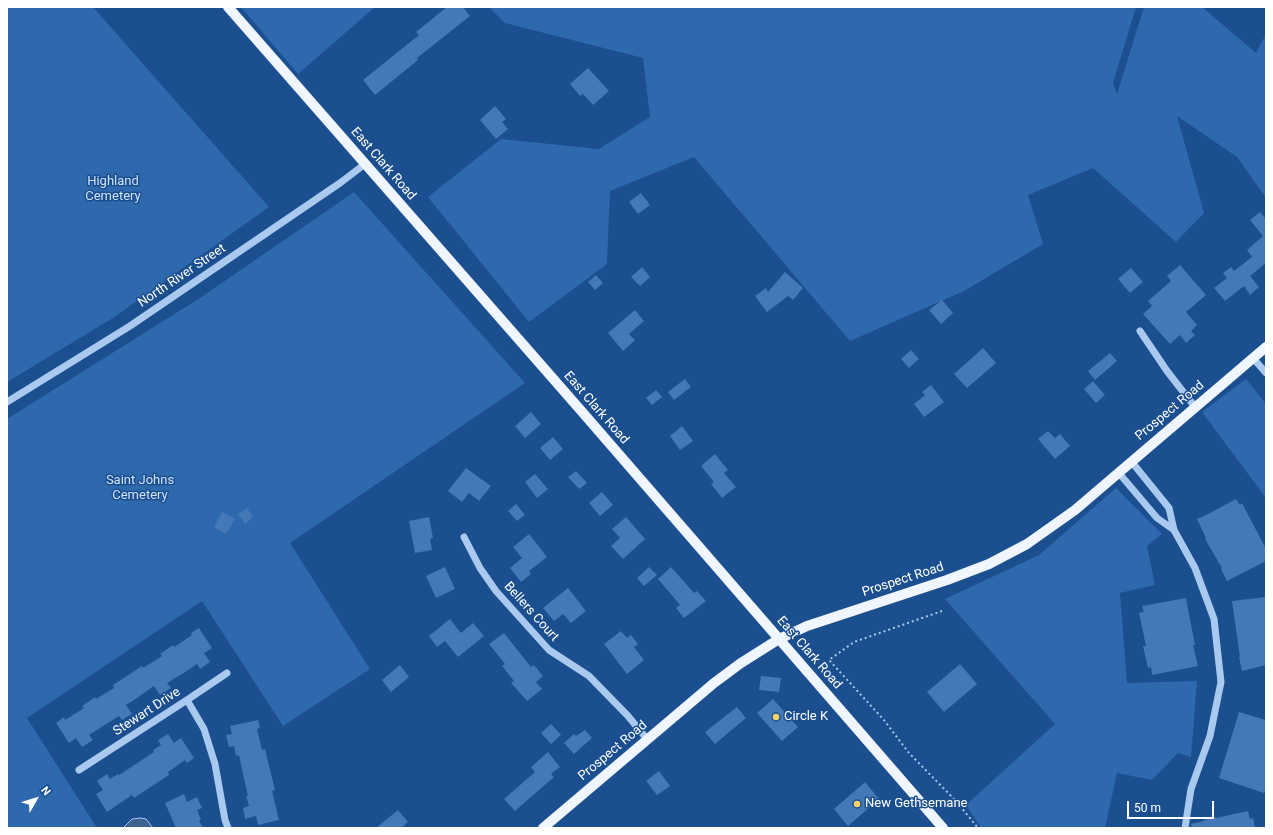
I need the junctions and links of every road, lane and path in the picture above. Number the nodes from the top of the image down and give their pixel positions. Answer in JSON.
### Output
{"nodes":[{"id":1,"x":228,"y":7,"type":"edge"},
{"id":2,"x":365,"y":164,"type":"junction"},
{"id":3,"x":1140,"y":331,"type":"dead end"},
{"id":4,"x":1266,"y":347,"type":"edge"},
{"id":5,"x":1253,"y":358,"type":"junction"},
{"id":6,"x":1266,"y":373,"type":"edge"},
{"id":7,"x":7,"y":402,"type":"edge"},
{"id":8,"x":1195,"y":407,"type":"junction"},
{"id":9,"x":1131,"y":461,"type":"junction"},
{"id":10,"x":1118,"y":472,"type":"junction"},
{"id":11,"x":1174,"y":530,"type":"junction"},
{"id":12,"x":464,"y":537,"type":"dead end"},
{"id":13,"x":942,"y":611,"type":"dead end"},
{"id":14,"x":780,"y":639,"type":"junction"},
{"id":15,"x":227,"y":673,"type":"dead end"},
{"id":16,"x":187,"y":700,"type":"junction"},
{"id":17,"x":647,"y":739,"type":"junction"},
{"id":18,"x":79,"y":770,"type":"dead end"},
{"id":19,"x":228,"y":828,"type":"edge"},
{"id":20,"x":543,"y":828,"type":"edge"},
{"id":21,"x":943,"y":828,"type":"edge"},
{"id":22,"x":978,"y":828,"type":"edge"},
{"id":23,"x":1185,"y":828,"type":"edge"}],
"edges":[{"from":1,"to":2,"type":"main road","name":"East Clark Road"},
{"from":2,"to":7,"type":"street","name":"North River Street"},
{"from":2,"to":14,"type":"main road","name":"East Clark Road"},
{"from":3,"to":8,"type":"street"},
{"from":4,"to":5,"type":"main road","name":"Prospect Road"},
{"from":5,"to":6,"type":"street"},
{"from":5,"to":8,"type":"main road","name":"Prospect Road"},
{"from":8,"to":9,"type":"main road","name":"Prospect Road"},
{"from":9,"to":10,"type":"main road","name":"Prospect Road"},
{"from":9,"to":11,"type":"street"},
{"from":10,"to":11,"type":"street"},
{"from":10,"to":14,"type":"main road","name":"Prospect Road"},
{"from":11,"to":23,"type":"street"},
{"from":12,"to":17,"type":"street","name":"Bellers Court"},
{"from":13,"to":22,"type":"path"},
{"from":14,"to":17,"type":"main road","name":"Prospect Road"},
{"from":14,"to":21,"type":"main road","name":"East Clark Road"},
{"from":15,"to":16,"type":"street","name":"Stewart Drive"},
{"from":16,"to":18,"type":"street","name":"Stewart Drive"},
{"from":16,"to":19,"type":"street"},
{"from":17,"to":20,"type":"main road","name":"Prospect Road"}]}
